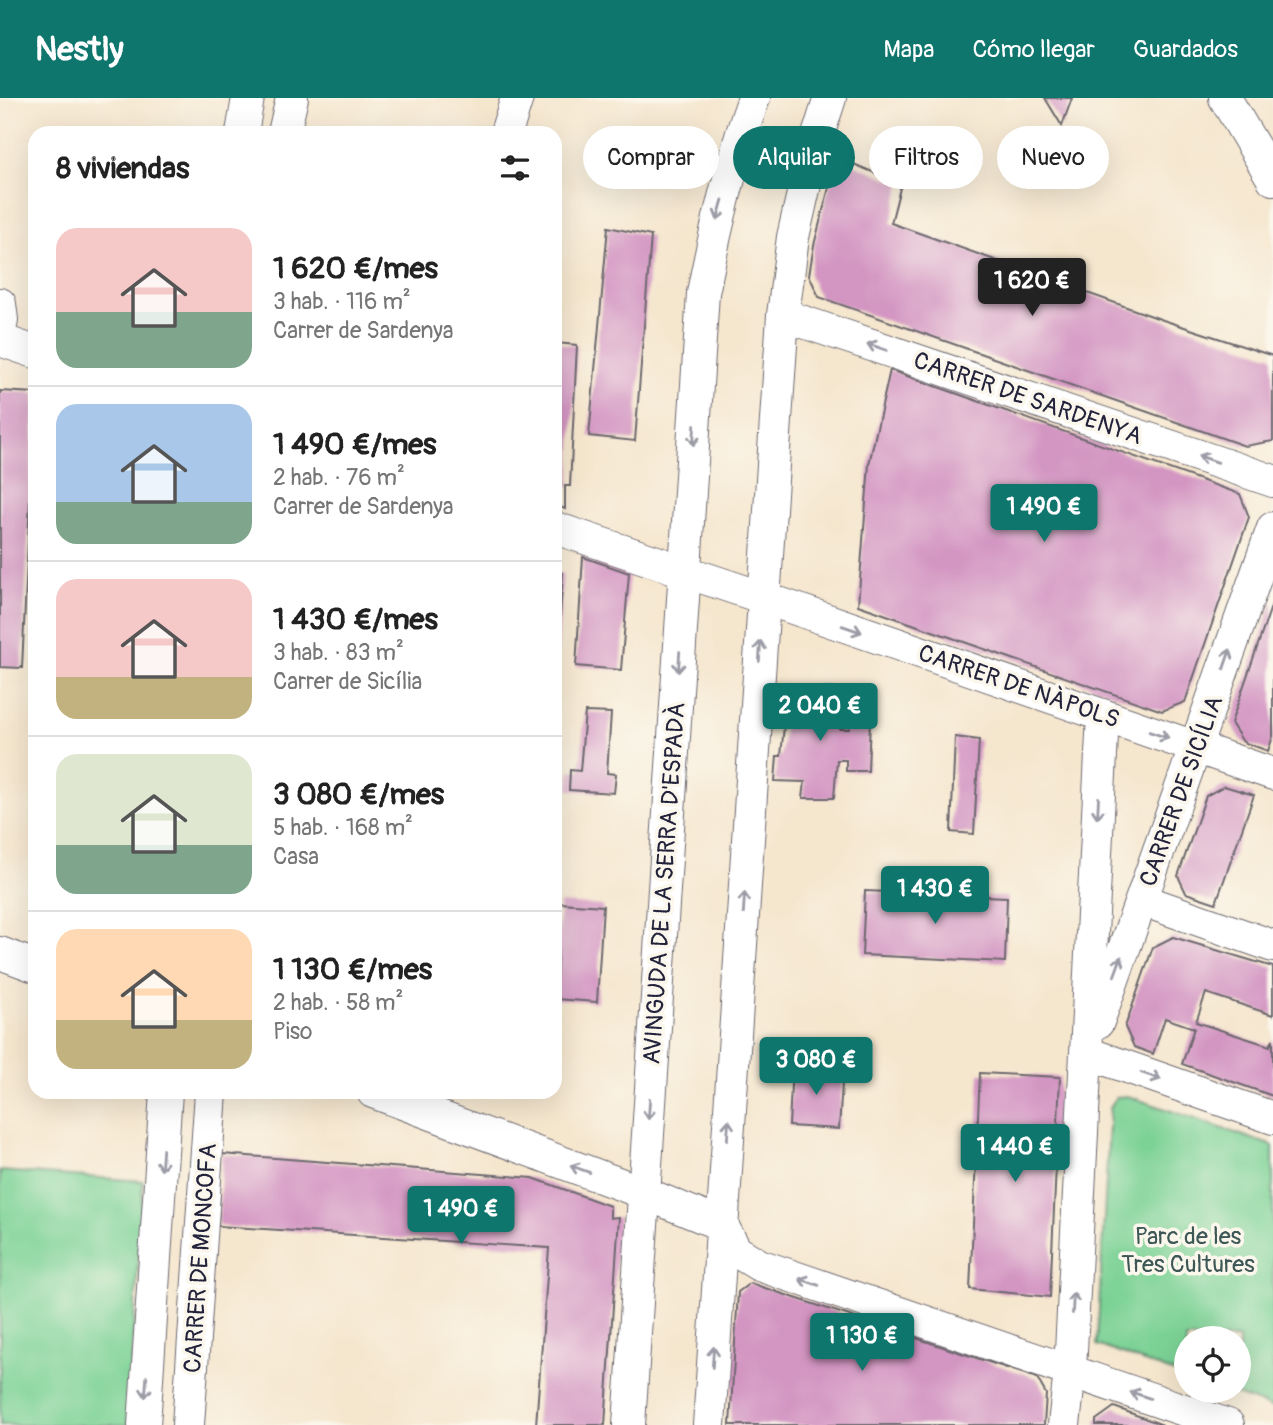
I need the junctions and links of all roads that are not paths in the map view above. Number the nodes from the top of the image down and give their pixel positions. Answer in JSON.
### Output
{"nodes":[{"id":1,"x":248,"y":98,"type":"edge"},
{"id":2,"x":292,"y":98,"type":"edge"},
{"id":3,"x":517,"y":98,"type":"edge"},
{"id":4,"x":754,"y":98,"type":"edge"},
{"id":5,"x":1225,"y":98,"type":"edge"},
{"id":6,"x":826,"y":99,"type":"edge"},
{"id":7,"x":243,"y":126,"type":"edge"},
{"id":8,"x":286,"y":126,"type":"edge"},
{"id":9,"x":508,"y":126,"type":"edge"},
{"id":10,"x":1273,"y":179,"type":"edge"},
{"id":11,"x":0,"y":304,"type":"edge"},
{"id":12,"x":783,"y":315,"type":"junction"},
{"id":13,"x":0,"y":332,"type":"edge"},
{"id":14,"x":0,"y":340,"type":"edge"},
{"id":15,"x":28,"y":350,"type":"edge"},
{"id":16,"x":1273,"y":481,"type":"edge"},
{"id":17,"x":1273,"y":528,"type":"edge"},
{"id":18,"x":562,"y":530,"type":"edge"},
{"id":19,"x":685,"y":573,"type":"junction"},
{"id":20,"x":764,"y":598,"type":"junction"},
{"id":21,"x":1103,"y":715,"type":"junction"},
{"id":22,"x":1196,"y":748,"type":"junction"},
{"id":23,"x":1273,"y":774,"type":"edge"},
{"id":24,"x":1142,"y":900,"type":"junction"},
{"id":25,"x":1273,"y":946,"type":"edge"},
{"id":26,"x":0,"y":953,"type":"edge"},
{"id":27,"x":28,"y":963,"type":"edge"},
{"id":28,"x":1087,"y":1053,"type":"junction"},
{"id":29,"x":166,"y":1099,"type":"edge"},
{"id":30,"x":211,"y":1099,"type":"edge"},
{"id":31,"x":426,"y":1102,"type":"edge"},
{"id":32,"x":1273,"y":1118,"type":"edge"},
{"id":33,"x":644,"y":1193,"type":"junction"},
{"id":34,"x":722,"y":1225,"type":"junction"},
{"id":35,"x":1070,"y":1371,"type":"junction"},
{"id":36,"x":144,"y":1425,"type":"edge"},
{"id":37,"x":188,"y":1425,"type":"edge"},
{"id":38,"x":629,"y":1425,"type":"edge"},
{"id":39,"x":709,"y":1425,"type":"edge"},
{"id":40,"x":1064,"y":1425,"type":"edge"},
{"id":41,"x":1228,"y":1425,"type":"edge"}],
"edges":[{"from":1,"to":7,"type":"street"},
{"from":2,"to":8,"type":"street"},
{"from":3,"to":9,"type":"street"},
{"from":4,"to":19,"type":"street","name":"AVINGUDA DE LA SERRA D'ESPADÀ","one_way":true},
{"from":5,"to":10,"type":"street"},
{"from":6,"to":12,"type":"street"},
{"from":11,"to":13,"type":"street"},
{"from":16,"to":12,"type":"street","name":"CARRER DE SARDENYA","one_way":true},
{"from":12,"to":20,"type":"street"},
{"from":14,"to":15,"type":"street"},
{"from":22,"to":17,"type":"street","name":"CARRER DE SICÍLIA","one_way":true},
{"from":18,"to":19,"type":"street"},
{"from":19,"to":20,"type":"street"},
{"from":19,"to":33,"type":"street","name":"AVINGUDA DE LA SERRA D'ESPADÀ","one_way":true},
{"from":20,"to":21,"type":"street","name":"CARRER DE NÀPOLS","one_way":true},
{"from":34,"to":20,"type":"street","one_way":true},
{"from":21,"to":22,"type":"street","name":"CARRER DE NÀPOLS","one_way":true},
{"from":21,"to":28,"type":"street","name":"CARRER DE SICÍLIA","one_way":true},
{"from":22,"to":23,"type":"street","name":"CARRER DE NÀPOLS"},
{"from":22,"to":24,"type":"street","name":"CARRER DE SICÍLIA"},
{"from":24,"to":25,"type":"street"},
{"from":28,"to":24,"type":"street","name":"CARRER DE SICÍLIA","one_way":true},
{"from":26,"to":27,"type":"street"},
{"from":28,"to":32,"type":"street","one_way":true},
{"from":35,"to":28,"type":"street","name":"CARRER DE SICÍLIA","one_way":true},
{"from":29,"to":36,"type":"street","name":"CARRER DE MONCOFA","one_way":true},
{"from":30,"to":37,"type":"street","name":"CARRER DE MONCOFA"},
{"from":33,"to":31,"type":"street","one_way":true},
{"from":33,"to":34,"type":"street"},
{"from":33,"to":38,"type":"street","name":"AVINGUDA DE LA SERRA D'ESPADÀ"},
{"from":35,"to":34,"type":"street","one_way":true},
{"from":39,"to":34,"type":"street","one_way":true},
{"from":35,"to":40,"type":"street","name":"CARRER DE SICÍLIA"},
{"from":41,"to":35,"type":"street","one_way":true}]}
